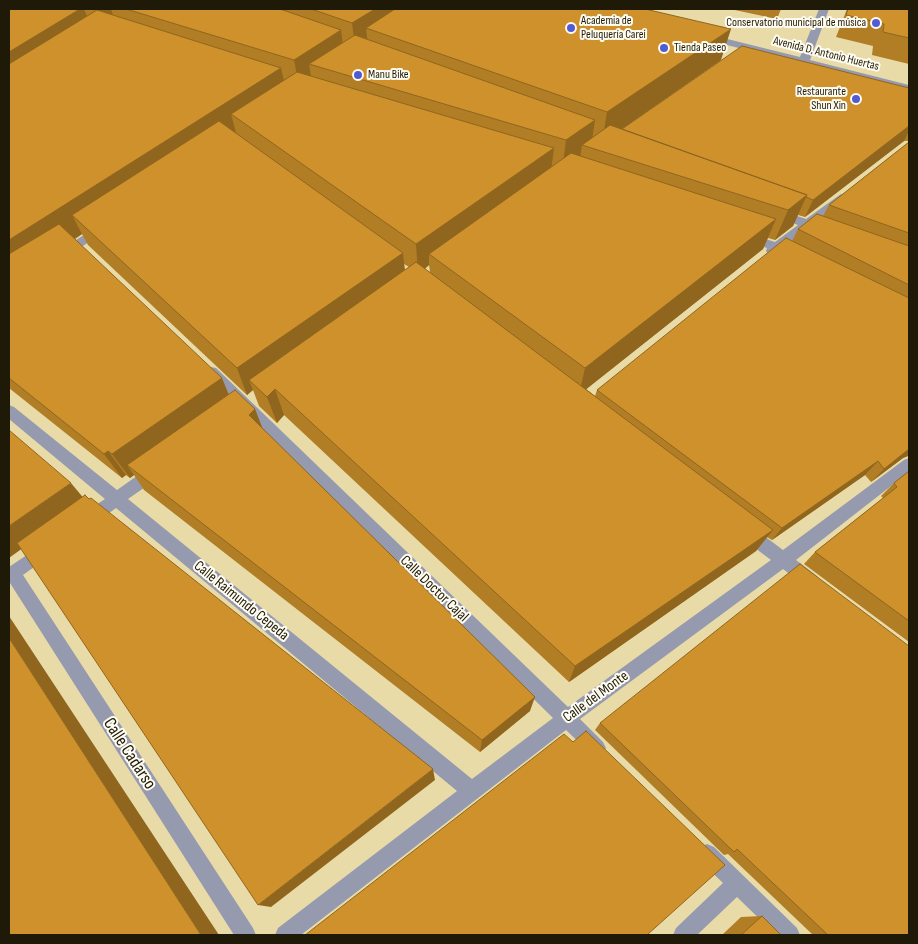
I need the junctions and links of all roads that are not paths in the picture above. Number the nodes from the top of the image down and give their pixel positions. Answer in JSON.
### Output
{"nodes":[{"id":1,"x":824,"y":9,"type":"edge"},
{"id":2,"x":693,"y":33,"type":"edge"},
{"id":3,"x":750,"y":47,"type":"junction"},
{"id":4,"x":735,"y":58,"type":"edge"},
{"id":5,"x":804,"y":61,"type":"junction"},
{"id":6,"x":909,"y":88,"type":"edge"},
{"id":7,"x":855,"y":187,"type":"edge"},
{"id":8,"x":765,"y":208,"type":"edge"},
{"id":9,"x":108,"y":223,"type":"edge"},
{"id":10,"x":808,"y":224,"type":"junction"},
{"id":11,"x":832,"y":233,"type":"edge"},
{"id":12,"x":740,"y":235,"type":"edge"},
{"id":13,"x":777,"y":247,"type":"junction"},
{"id":14,"x":54,"y":259,"type":"edge"},
{"id":15,"x":762,"y":260,"type":"edge"},
{"id":16,"x":805,"y":262,"type":"edge"},
{"id":17,"x":198,"y":360,"type":"edge"},
{"id":18,"x":9,"y":411,"type":"edge"},
{"id":19,"x":166,"y":464,"type":"edge"},
{"id":20,"x":909,"y":464,"type":"edge"},
{"id":21,"x":117,"y":498,"type":"junction"},
{"id":22,"x":732,"y":521,"type":"edge"},
{"id":23,"x":77,"y":527,"type":"edge"},
{"id":24,"x":61,"y":538,"type":"edge"},
{"id":25,"x":783,"y":560,"type":"junction"},
{"id":26,"x":11,"y":574,"type":"edge"},
{"id":27,"x":822,"y":589,"type":"edge"},
{"id":28,"x":566,"y":718,"type":"junction"},
{"id":29,"x":611,"y":761,"type":"edge"},
{"id":30,"x":472,"y":792,"type":"junction"},
{"id":31,"x":695,"y":842,"type":"edge"},
{"id":32,"x":737,"y":883,"type":"junction"},
{"id":33,"x":246,"y":935,"type":"edge"},
{"id":34,"x":286,"y":935,"type":"edge"},
{"id":35,"x":683,"y":935,"type":"edge"},
{"id":36,"x":790,"y":935,"type":"edge"}],
"edges":[{"from":1,"to":5,"type":"street"},
{"from":2,"to":3,"type":"street","name":"Avenida D. Antonio Huertas"},
{"from":3,"to":4,"type":"street"},
{"from":3,"to":5,"type":"street","name":"Avenida D. Antonio Huertas"},
{"from":5,"to":6,"type":"street","name":"Avenida D. Antonio Huertas"},
{"from":7,"to":10,"type":"street"},
{"from":8,"to":10,"type":"street"},
{"from":9,"to":14,"type":"street"},
{"from":10,"to":11,"type":"street"},
{"from":10,"to":13,"type":"street"},
{"from":12,"to":13,"type":"street"},
{"from":13,"to":15,"type":"street"},
{"from":13,"to":16,"type":"street"},
{"from":17,"to":28,"type":"street","name":"Calle Doctor Cajal"},
{"from":18,"to":21,"type":"street","name":"Calle Raimundo Cepeda"},
{"from":19,"to":21,"type":"street"},
{"from":20,"to":25,"type":"street","name":"Calle del Monte"},
{"from":21,"to":23,"type":"street"},
{"from":21,"to":30,"type":"street","name":"Calle Raimundo Cepeda"},
{"from":22,"to":25,"type":"street"},
{"from":24,"to":26,"type":"street"},
{"from":25,"to":27,"type":"street"},
{"from":25,"to":28,"type":"street","name":"Calle del Monte"},
{"from":26,"to":33,"type":"street","name":"Calle Cadarso"},
{"from":28,"to":29,"type":"street","name":"Calle Doctor Cajal"},
{"from":28,"to":30,"type":"street","name":"Calle del Monte"},
{"from":30,"to":34,"type":"street","name":"Calle del Monte"},
{"from":31,"to":32,"type":"street"},
{"from":32,"to":35,"type":"street"},
{"from":32,"to":36,"type":"street"}]}
